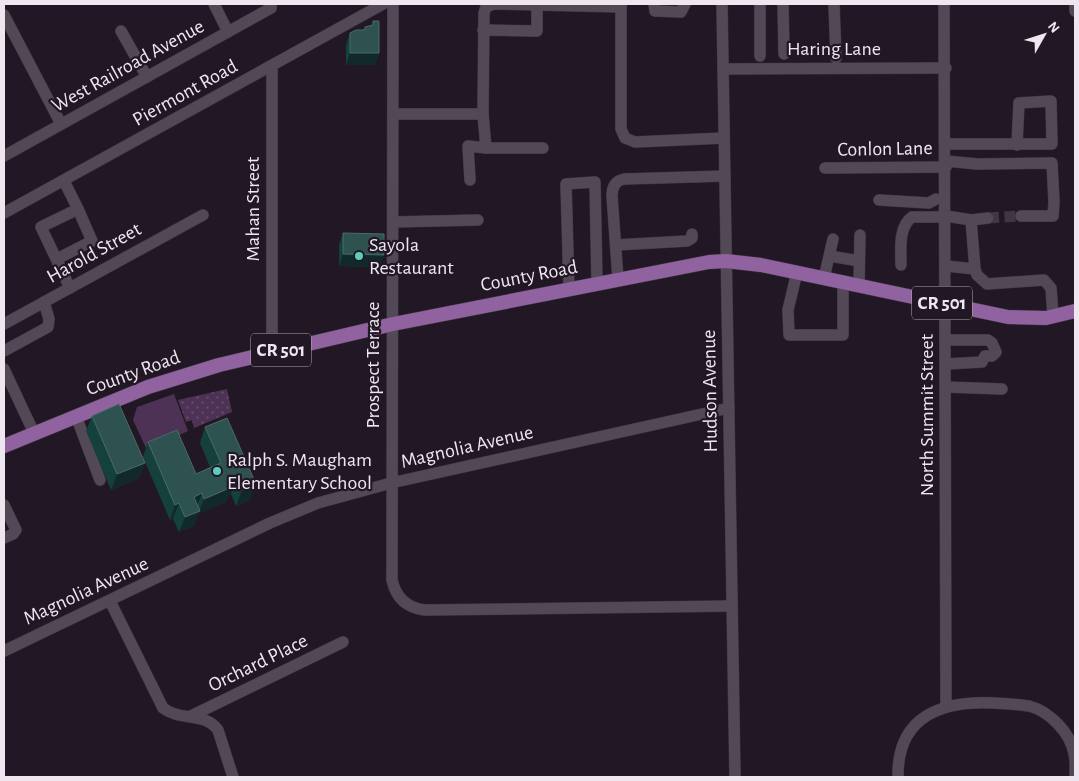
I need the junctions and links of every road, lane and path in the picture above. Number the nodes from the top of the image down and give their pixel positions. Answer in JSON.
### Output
{"nodes":[{"id":1,"x":214,"y":4,"type":"edge"},
{"id":2,"x":383,"y":4,"type":"edge"},
{"id":3,"x":393,"y":4,"type":"edge"},
{"id":4,"x":495,"y":4,"type":"edge"},
{"id":5,"x":654,"y":4,"type":"edge"},
{"id":6,"x":685,"y":4,"type":"edge"},
{"id":7,"x":722,"y":4,"type":"edge"},
{"id":8,"x":760,"y":4,"type":"edge"},
{"id":9,"x":782,"y":4,"type":"edge"},
{"id":10,"x":834,"y":4,"type":"edge"},
{"id":11,"x":944,"y":4,"type":"edge"},
{"id":12,"x":1075,"y":4,"type":"edge"},
{"id":13,"x":537,"y":5,"type":"edge"},
{"id":14,"x":565,"y":5,"type":"edge"},
{"id":15,"x":578,"y":5,"type":"edge"},
{"id":16,"x":621,"y":5,"type":"edge"},
{"id":17,"x":271,"y":6,"type":"edge"},
{"id":18,"x":1075,"y":11,"type":"edge"},
{"id":19,"x":4,"y":15,"type":"edge"},
{"id":20,"x":483,"y":30,"type":"junction"},
{"id":21,"x":122,"y":31,"type":"dead end"},
{"id":22,"x":228,"y":32,"type":"junction"},
{"id":23,"x":784,"y":54,"type":"dead end"},
{"id":24,"x":760,"y":56,"type":"dead end"},
{"id":25,"x":836,"y":58,"type":"dead end"},
{"id":26,"x":272,"y":66,"type":"junction"},
{"id":27,"x":946,"y":68,"type":"junction"},
{"id":28,"x":723,"y":69,"type":"junction"},
{"id":29,"x":146,"y":77,"type":"junction"},
{"id":30,"x":393,"y":114,"type":"junction"},
{"id":31,"x":482,"y":114,"type":"junction"},
{"id":32,"x":62,"y":124,"type":"junction"},
{"id":33,"x":724,"y":138,"type":"junction"},
{"id":34,"x":946,"y":144,"type":"junction"},
{"id":35,"x":1017,"y":144,"type":"junction"},
{"id":36,"x":486,"y":148,"type":"junction"},
{"id":37,"x":543,"y":148,"type":"dead end"},
{"id":38,"x":4,"y":156,"type":"edge"},
{"id":39,"x":946,"y":164,"type":"junction"},
{"id":40,"x":825,"y":168,"type":"dead end"},
{"id":41,"x":725,"y":176,"type":"junction"},
{"id":42,"x":470,"y":180,"type":"dead end"},
{"id":43,"x":64,"y":181,"type":"junction"},
{"id":44,"x":941,"y":199,"type":"junction"},
{"id":45,"x":879,"y":200,"type":"dead end"},
{"id":46,"x":78,"y":209,"type":"junction"},
{"id":47,"x":4,"y":213,"type":"edge"},
{"id":48,"x":203,"y":215,"type":"dead end"},
{"id":49,"x":946,"y":216,"type":"junction"},
{"id":50,"x":1021,"y":216,"type":"tunnel mouth"},
{"id":51,"x":988,"y":218,"type":"tunnel mouth"},
{"id":52,"x":478,"y":220,"type":"dead end"},
{"id":53,"x":972,"y":220,"type":"junction"},
{"id":54,"x":393,"y":222,"type":"junction"},
{"id":55,"x":692,"y":234,"type":"dead end"},
{"id":56,"x":860,"y":235,"type":"dead end"},
{"id":57,"x":833,"y":239,"type":"dead end"},
{"id":58,"x":616,"y":245,"type":"junction"},
{"id":59,"x":830,"y":256,"type":"junction"},
{"id":60,"x":57,"y":259,"type":"junction"},
{"id":61,"x":726,"y":261,"type":"junction"},
{"id":62,"x":859,"y":261,"type":"junction"},
{"id":63,"x":901,"y":265,"type":"dead end"},
{"id":64,"x":946,"y":266,"type":"junction"},
{"id":65,"x":975,"y":269,"type":"junction"},
{"id":66,"x":797,"y":272,"type":"junction"},
{"id":67,"x":824,"y":278,"type":"junction"},
{"id":68,"x":618,"y":279,"type":"junction"},
{"id":69,"x":844,"y":282,"type":"junction"},
{"id":70,"x":597,"y":283,"type":"junction"},
{"id":71,"x":859,"y":286,"type":"junction"},
{"id":72,"x":70,"y":288,"type":"junction"},
{"id":73,"x":569,"y":289,"type":"junction"},
{"id":74,"x":44,"y":302,"type":"junction"},
{"id":75,"x":946,"y":304,"type":"junction"},
{"id":76,"x":1075,"y":311,"type":"edge"},
{"id":77,"x":1053,"y":316,"type":"junction"},
{"id":78,"x":4,"y":324,"type":"edge"},
{"id":79,"x":392,"y":324,"type":"junction"},
{"id":80,"x":946,"y":340,"type":"junction"},
{"id":81,"x":4,"y":351,"type":"edge"},
{"id":82,"x":272,"y":352,"type":"junction"},
{"id":83,"x":946,"y":364,"type":"junction"},
{"id":84,"x":4,"y":369,"type":"edge"},
{"id":85,"x":946,"y":386,"type":"junction"},
{"id":86,"x":1002,"y":389,"type":"dead end"},
{"id":87,"x":729,"y":408,"type":"junction"},
{"id":88,"x":76,"y":416,"type":"junction"},
{"id":89,"x":34,"y":433,"type":"junction"},
{"id":90,"x":4,"y":446,"type":"edge"},
{"id":91,"x":100,"y":480,"type":"dead end"},
{"id":92,"x":391,"y":483,"type":"junction"},
{"id":93,"x":4,"y":505,"type":"edge"},
{"id":94,"x":4,"y":538,"type":"edge"},
{"id":95,"x":110,"y":601,"type":"junction"},
{"id":96,"x":732,"y":606,"type":"junction"},
{"id":97,"x":343,"y":642,"type":"dead end"},
{"id":98,"x":4,"y":651,"type":"edge"},
{"id":99,"x":946,"y":706,"type":"junction"},
{"id":100,"x":189,"y":717,"type":"junction"},
{"id":101,"x":1075,"y":764,"type":"edge"},
{"id":102,"x":233,"y":777,"type":"edge"},
{"id":103,"x":734,"y":777,"type":"edge"},
{"id":104,"x":898,"y":777,"type":"edge"},
{"id":105,"x":1075,"y":777,"type":"edge"}],
"edges":[{"from":1,"to":22,"type":"street"},
{"from":2,"to":26,"type":"street","name":"Piermont Road"},
{"from":3,"to":30,"type":"street","name":"Prospect Terrace"},
{"from":4,"to":13,"type":"street"},
{"from":4,"to":20,"type":"street"},
{"from":5,"to":6,"type":"street"},
{"from":7,"to":28,"type":"street","name":"Hudson Avenue"},
{"from":8,"to":24,"type":"street"},
{"from":9,"to":23,"type":"street"},
{"from":10,"to":25,"type":"street"},
{"from":11,"to":27,"type":"street","name":"North Summit Street"},
{"from":12,"to":18,"type":"street"},
{"from":13,"to":14,"type":"street"},
{"from":13,"to":20,"type":"street"},
{"from":14,"to":15,"type":"street"},
{"from":15,"to":16,"type":"street"},
{"from":16,"to":33,"type":"street"},
{"from":17,"to":22,"type":"street","name":"West Railroad Avenue"},
{"from":19,"to":32,"type":"street"},
{"from":20,"to":31,"type":"street"},
{"from":21,"to":29,"type":"street"},
{"from":22,"to":29,"type":"street","name":"West Railroad Avenue"},
{"from":26,"to":43,"type":"street","name":"Piermont Road"},
{"from":26,"to":82,"type":"street","name":"Mahan Street"},
{"from":27,"to":28,"type":"street","name":"Haring Lane"},
{"from":27,"to":34,"type":"street","name":"North Summit Street"},
{"from":28,"to":33,"type":"street","name":"Hudson Avenue"},
{"from":29,"to":32,"type":"street","name":"West Railroad Avenue"},
{"from":30,"to":31,"type":"street"},
{"from":30,"to":54,"type":"street","name":"Prospect Terrace"},
{"from":31,"to":36,"type":"street"},
{"from":32,"to":38,"type":"street","name":"West Railroad Avenue"},
{"from":33,"to":41,"type":"street","name":"Hudson Avenue"},
{"from":34,"to":35,"type":"street"},
{"from":34,"to":39,"type":"street","name":"North Summit Street"},
{"from":35,"to":35,"type":"street"},
{"from":36,"to":37,"type":"street"},
{"from":36,"to":42,"type":"street"},
{"from":39,"to":40,"type":"street","name":"Conlon Lane"},
{"from":39,"to":44,"type":"street","name":"North Summit Street"},
{"from":39,"to":50,"type":"street","name":"Conlon Lane"},
{"from":41,"to":58,"type":"street"},
{"from":41,"to":61,"type":"street","name":"Hudson Avenue"},
{"from":43,"to":46,"type":"street"},
{"from":43,"to":47,"type":"street","name":"Piermont Road"},
{"from":44,"to":45,"type":"street"},
{"from":44,"to":49,"type":"street","name":"North Summit Street"},
{"from":46,"to":60,"type":"street"},
{"from":46,"to":60,"type":"street"},
{"from":48,"to":72,"type":"street","name":"Harold Street"},
{"from":49,"to":53,"type":"street"},
{"from":49,"to":63,"type":"street"},
{"from":49,"to":64,"type":"street","name":"North Summit Street"},
{"from":51,"to":53,"type":"street"},
{"from":52,"to":54,"type":"street"},
{"from":53,"to":65,"type":"street"},
{"from":54,"to":79,"type":"street","name":"Prospect Terrace"},
{"from":55,"to":58,"type":"street"},
{"from":56,"to":62,"type":"street"},
{"from":57,"to":59,"type":"street"},
{"from":58,"to":68,"type":"street"},
{"from":59,"to":62,"type":"street"},
{"from":59,"to":67,"type":"street"},
{"from":60,"to":72,"type":"street"},
{"from":61,"to":66,"type":"main road","name":"County Road","number":"CR 501"},
{"from":61,"to":68,"type":"main road","name":"County Road","number":"CR 501"},
{"from":61,"to":87,"type":"street","name":"Hudson Avenue"},
{"from":62,"to":71,"type":"street"},
{"from":64,"to":65,"type":"street"},
{"from":64,"to":75,"type":"street","name":"North Summit Street"},
{"from":65,"to":77,"type":"street"},
{"from":66,"to":67,"type":"main road","name":"County Road","number":"CR 501"},
{"from":66,"to":69,"type":"street"},
{"from":67,"to":69,"type":"main road","name":"County Road","number":"CR 501"},
{"from":68,"to":70,"type":"main road","name":"County Road","number":"CR 501"},
{"from":69,"to":71,"type":"main road","name":"County Road","number":"CR 501"},
{"from":70,"to":73,"type":"main road","name":"County Road","number":"CR 501"},
{"from":70,"to":73,"type":"street"},
{"from":71,"to":75,"type":"main road","name":"County Road","number":"CR 501"},
{"from":72,"to":74,"type":"street","name":"Harold Street"},
{"from":73,"to":79,"type":"main road","name":"County Road","number":"CR 501"},
{"from":74,"to":78,"type":"street","name":"Harold Street"},
{"from":74,"to":81,"type":"street"},
{"from":75,"to":77,"type":"main road","name":"County Road","number":"CR 501"},
{"from":75,"to":80,"type":"street","name":"North Summit Street"},
{"from":76,"to":77,"type":"main road","name":"County Road","number":"CR 501"},
{"from":79,"to":82,"type":"main road","name":"County Road","number":"CR 501"},
{"from":79,"to":92,"type":"street","name":"Prospect Terrace"},
{"from":80,"to":83,"type":"street","name":"North Summit Street"},
{"from":80,"to":83,"type":"street"},
{"from":82,"to":88,"type":"main road","name":"County Road","number":"CR 501"},
{"from":83,"to":85,"type":"street","name":"North Summit Street"},
{"from":84,"to":89,"type":"street"},
{"from":85,"to":86,"type":"street"},
{"from":85,"to":99,"type":"street","name":"North Summit Street"},
{"from":87,"to":92,"type":"street","name":"Magnolia Avenue"},
{"from":87,"to":96,"type":"street","name":"Hudson Avenue"},
{"from":88,"to":89,"type":"main road","name":"County Road","number":"CR 501"},
{"from":88,"to":91,"type":"street"},
{"from":89,"to":90,"type":"main road","name":"County Road","number":"CR 501"},
{"from":92,"to":95,"type":"street","name":"Magnolia Avenue"},
{"from":92,"to":96,"type":"street","name":"Prospect Terrace"},
{"from":93,"to":94,"type":"street"},
{"from":95,"to":98,"type":"street","name":"Magnolia Avenue"},
{"from":95,"to":100,"type":"street"},
{"from":96,"to":103,"type":"street","name":"Hudson Avenue"},
{"from":97,"to":100,"type":"street","name":"Orchard Place"},
{"from":99,"to":101,"type":"street"},
{"from":99,"to":104,"type":"street"},
{"from":100,"to":102,"type":"street"},
{"from":101,"to":105,"type":"street"}]}
